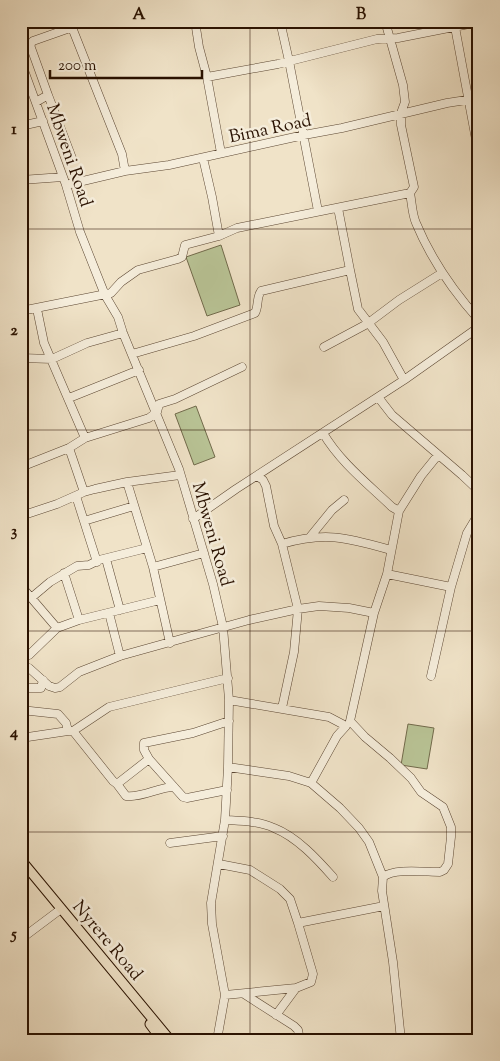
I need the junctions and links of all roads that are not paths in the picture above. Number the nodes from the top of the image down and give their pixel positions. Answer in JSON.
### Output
{"nodes":[{"id":1,"x":195,"y":21,"type":"edge"},
{"id":2,"x":280,"y":21,"type":"edge"},
{"id":3,"x":385,"y":21,"type":"edge"},
{"id":4,"x":479,"y":22,"type":"edge"},
{"id":5,"x":455,"y":27,"type":"junction"},
{"id":6,"x":389,"y":39,"type":"junction"},
{"id":7,"x":289,"y":61,"type":"junction"},
{"id":8,"x":21,"y":62,"type":"edge"},
{"id":9,"x":207,"y":77,"type":"junction"},
{"id":10,"x":48,"y":95,"type":"junction"},
{"id":11,"x":479,"y":98,"type":"edge"},
{"id":12,"x":469,"y":99,"type":"junction"},
{"id":13,"x":36,"y":102,"type":"junction"},
{"id":14,"x":401,"y":114,"type":"junction"},
{"id":15,"x":43,"y":121,"type":"junction"},
{"id":16,"x":21,"y":126,"type":"edge"},
{"id":17,"x":304,"y":135,"type":"junction"},
{"id":18,"x":221,"y":153,"type":"junction"},
{"id":19,"x":479,"y":156,"type":"edge"},
{"id":20,"x":72,"y":158,"type":"dead end"},
{"id":21,"x":203,"y":158,"type":"junction"},
{"id":22,"x":125,"y":171,"type":"junction"},
{"id":23,"x":21,"y":180,"type":"edge"},
{"id":24,"x":65,"y":181,"type":"junction"},
{"id":25,"x":410,"y":193,"type":"junction"},
{"id":26,"x":338,"y":208,"type":"junction"},
{"id":27,"x":318,"y":210,"type":"junction"},
{"id":28,"x":219,"y":236,"type":"junction"},
{"id":29,"x":350,"y":270,"type":"junction"},
{"id":30,"x":442,"y":272,"type":"junction"},
{"id":31,"x":105,"y":295,"type":"junction"},
{"id":32,"x":37,"y":309,"type":"junction"},
{"id":33,"x":21,"y":312,"type":"edge"},
{"id":34,"x":479,"y":320,"type":"edge"},
{"id":35,"x":367,"y":324,"type":"junction"},
{"id":36,"x":479,"y":327,"type":"edge"},
{"id":37,"x":123,"y":333,"type":"junction"},
{"id":38,"x":324,"y":347,"type":"dead end"},
{"id":39,"x":132,"y":354,"type":"junction"},
{"id":40,"x":21,"y":358,"type":"edge"},
{"id":41,"x":52,"y":359,"type":"junction"},
{"id":42,"x":242,"y":367,"type":"dead end"},
{"id":43,"x":139,"y":370,"type":"junction"},
{"id":44,"x":404,"y":380,"type":"junction"},
{"id":45,"x":378,"y":397,"type":"junction"},
{"id":46,"x":69,"y":398,"type":"junction"},
{"id":47,"x":156,"y":412,"type":"junction"},
{"id":48,"x":324,"y":433,"type":"junction"},
{"id":49,"x":85,"y":438,"type":"junction"},
{"id":50,"x":69,"y":448,"type":"junction"},
{"id":51,"x":438,"y":455,"type":"junction"},
{"id":52,"x":21,"y":468,"type":"edge"},
{"id":53,"x":180,"y":475,"type":"junction"},
{"id":54,"x":257,"y":476,"type":"junction"},
{"id":55,"x":128,"y":482,"type":"junction"},
{"id":56,"x":479,"y":491,"type":"edge"},
{"id":57,"x":84,"y":492,"type":"junction"},
{"id":58,"x":76,"y":496,"type":"junction"},
{"id":59,"x":344,"y":500,"type":"dead end"},
{"id":60,"x":134,"y":506,"type":"junction"},
{"id":61,"x":399,"y":511,"type":"junction"},
{"id":62,"x":479,"y":513,"type":"edge"},
{"id":63,"x":21,"y":516,"type":"edge"},
{"id":64,"x":193,"y":519,"type":"junction"},
{"id":65,"x":84,"y":521,"type":"junction"},
{"id":66,"x":310,"y":538,"type":"junction"},
{"id":67,"x":282,"y":544,"type":"junction"},
{"id":68,"x":147,"y":548,"type":"junction"},
{"id":69,"x":391,"y":550,"type":"junction"},
{"id":70,"x":204,"y":553,"type":"junction"},
{"id":71,"x":106,"y":559,"type":"junction"},
{"id":72,"x":97,"y":562,"type":"junction"},
{"id":73,"x":153,"y":567,"type":"junction"},
{"id":74,"x":64,"y":573,"type":"junction"},
{"id":75,"x":386,"y":574,"type":"junction"},
{"id":76,"x":21,"y":586,"type":"edge"},
{"id":77,"x":451,"y":587,"type":"junction"},
{"id":78,"x":31,"y":598,"type":"junction"},
{"id":79,"x":160,"y":600,"type":"junction"},
{"id":80,"x":298,"y":609,"type":"junction"},
{"id":81,"x":120,"y":610,"type":"junction"},
{"id":82,"x":109,"y":613,"type":"junction"},
{"id":83,"x":374,"y":613,"type":"junction"},
{"id":84,"x":79,"y":620,"type":"junction"},
{"id":85,"x":57,"y":628,"type":"junction"},
{"id":86,"x":223,"y":628,"type":"junction"},
{"id":87,"x":170,"y":643,"type":"junction"},
{"id":88,"x":21,"y":656,"type":"edge"},
{"id":89,"x":120,"y":656,"type":"junction"},
{"id":90,"x":21,"y":666,"type":"edge"},
{"id":91,"x":431,"y":676,"type":"dead end"},
{"id":92,"x":228,"y":678,"type":"junction"},
{"id":93,"x":43,"y":680,"type":"junction"},
{"id":94,"x":21,"y":688,"type":"edge"},
{"id":95,"x":229,"y":700,"type":"junction"},
{"id":96,"x":282,"y":708,"type":"junction"},
{"id":97,"x":21,"y":710,"type":"edge"},
{"id":98,"x":229,"y":721,"type":"junction"},
{"id":99,"x":348,"y":724,"type":"junction"},
{"id":100,"x":71,"y":731,"type":"junction"},
{"id":101,"x":21,"y":738,"type":"edge"},
{"id":102,"x":149,"y":759,"type":"junction"},
{"id":103,"x":228,"y":767,"type":"junction"},
{"id":104,"x":311,"y":783,"type":"junction"},
{"id":105,"x":117,"y":784,"type":"junction"},
{"id":106,"x":174,"y":787,"type":"junction"},
{"id":107,"x":227,"y":790,"type":"junction"},
{"id":108,"x":225,"y":820,"type":"junction"},
{"id":109,"x":223,"y":836,"type":"junction"},
{"id":110,"x":170,"y":843,"type":"dead end"},
{"id":111,"x":21,"y":860,"type":"edge"},
{"id":112,"x":219,"y":864,"type":"junction"},
{"id":113,"x":21,"y":869,"type":"edge"},
{"id":114,"x":333,"y":877,"type":"dead end"},
{"id":115,"x":383,"y":878,"type":"junction"},
{"id":116,"x":384,"y":906,"type":"junction"},
{"id":117,"x":59,"y":911,"type":"junction"},
{"id":118,"x":298,"y":923,"type":"junction"},
{"id":119,"x":21,"y":939,"type":"edge"},
{"id":120,"x":296,"y":988,"type":"junction"},
{"id":121,"x":244,"y":994,"type":"junction"},
{"id":122,"x":225,"y":995,"type":"junction"},
{"id":123,"x":276,"y":1014,"type":"junction"},
{"id":124,"x":162,"y":1040,"type":"edge"},
{"id":125,"x":170,"y":1040,"type":"edge"},
{"id":126,"x":217,"y":1040,"type":"edge"},
{"id":127,"x":300,"y":1040,"type":"edge"},
{"id":128,"x":401,"y":1040,"type":"edge"}],
"edges":[{"from":1,"to":9,"type":"street"},
{"from":2,"to":7,"type":"street"},
{"from":3,"to":6,"type":"street"},
{"from":4,"to":5,"type":"street"},
{"from":5,"to":6,"type":"street"},
{"from":5,"to":12,"type":"street"},
{"from":6,"to":7,"type":"street"},
{"from":6,"to":14,"type":"street"},
{"from":7,"to":9,"type":"street"},
{"from":7,"to":17,"type":"street"},
{"from":8,"to":13,"type":"street","name":"Mbweni Road"},
{"from":9,"to":18,"type":"street"},
{"from":10,"to":13,"type":"street"},
{"from":10,"to":20,"type":"street"},
{"from":10,"to":22,"type":"street"},
{"from":11,"to":12,"type":"street","name":"Bima Road"},
{"from":12,"to":14,"type":"street","name":"Bima Road"},
{"from":12,"to":19,"type":"street"},
{"from":13,"to":15,"type":"street","name":"Mbweni Road"},
{"from":14,"to":17,"type":"street","name":"Bima Road"},
{"from":14,"to":25,"type":"street"},
{"from":15,"to":16,"type":"street"},
{"from":15,"to":24,"type":"street","name":"Mbweni Road"},
{"from":17,"to":18,"type":"street","name":"Bima Road"},
{"from":17,"to":27,"type":"street"},
{"from":18,"to":21,"type":"street","name":"Bima Road"},
{"from":21,"to":22,"type":"street","name":"Bima Road"},
{"from":21,"to":28,"type":"street"},
{"from":22,"to":24,"type":"street","name":"Bima Road"},
{"from":23,"to":24,"type":"street","name":"Bima Road"},
{"from":24,"to":31,"type":"street","name":"Mbweni Road"},
{"from":25,"to":26,"type":"street"},
{"from":25,"to":30,"type":"street"},
{"from":26,"to":27,"type":"street"},
{"from":26,"to":29,"type":"street"},
{"from":27,"to":28,"type":"street"},
{"from":28,"to":31,"type":"street"},
{"from":29,"to":35,"type":"street"},
{"from":29,"to":39,"type":"street"},
{"from":30,"to":34,"type":"street"},
{"from":30,"to":35,"type":"street"},
{"from":31,"to":32,"type":"street"},
{"from":31,"to":37,"type":"street","name":"Mbweni Road"},
{"from":32,"to":33,"type":"street"},
{"from":32,"to":41,"type":"street"},
{"from":35,"to":38,"type":"street"},
{"from":35,"to":44,"type":"street"},
{"from":36,"to":44,"type":"street"},
{"from":37,"to":39,"type":"street","name":"Mbweni Road"},
{"from":37,"to":41,"type":"street"},
{"from":39,"to":43,"type":"street","name":"Mbweni Road"},
{"from":40,"to":41,"type":"street"},
{"from":41,"to":46,"type":"street"},
{"from":42,"to":47,"type":"street"},
{"from":43,"to":46,"type":"street"},
{"from":43,"to":47,"type":"street","name":"Mbweni Road"},
{"from":44,"to":45,"type":"street"},
{"from":45,"to":48,"type":"street"},
{"from":45,"to":51,"type":"street"},
{"from":46,"to":49,"type":"street"},
{"from":47,"to":49,"type":"street"},
{"from":47,"to":53,"type":"street","name":"Mbweni Road"},
{"from":48,"to":54,"type":"street"},
{"from":48,"to":61,"type":"street"},
{"from":49,"to":50,"type":"street"},
{"from":50,"to":52,"type":"street"},
{"from":50,"to":57,"type":"street"},
{"from":51,"to":56,"type":"street"},
{"from":51,"to":61,"type":"street"},
{"from":53,"to":55,"type":"street"},
{"from":53,"to":64,"type":"street","name":"Mbweni Road"},
{"from":54,"to":64,"type":"street"},
{"from":54,"to":67,"type":"street"},
{"from":55,"to":57,"type":"street"},
{"from":55,"to":60,"type":"street"},
{"from":57,"to":58,"type":"street"},
{"from":58,"to":63,"type":"street"},
{"from":58,"to":65,"type":"street"},
{"from":59,"to":66,"type":"street"},
{"from":60,"to":65,"type":"street"},
{"from":60,"to":68,"type":"street"},
{"from":61,"to":69,"type":"street"},
{"from":62,"to":77,"type":"street"},
{"from":64,"to":70,"type":"street","name":"Mbweni Road"},
{"from":65,"to":72,"type":"street"},
{"from":66,"to":67,"type":"street"},
{"from":66,"to":69,"type":"street"},
{"from":67,"to":80,"type":"street"},
{"from":68,"to":71,"type":"street"},
{"from":68,"to":73,"type":"street"},
{"from":69,"to":75,"type":"street"},
{"from":70,"to":73,"type":"street"},
{"from":70,"to":86,"type":"street","name":"Mbweni Road"},
{"from":71,"to":72,"type":"street"},
{"from":71,"to":81,"type":"street"},
{"from":72,"to":74,"type":"street"},
{"from":73,"to":79,"type":"street"},
{"from":74,"to":78,"type":"street"},
{"from":74,"to":84,"type":"street"},
{"from":75,"to":77,"type":"street"},
{"from":75,"to":83,"type":"street"},
{"from":76,"to":78,"type":"street"},
{"from":77,"to":91,"type":"street"},
{"from":78,"to":85,"type":"street"},
{"from":79,"to":81,"type":"street"},
{"from":79,"to":87,"type":"street"},
{"from":80,"to":83,"type":"street"},
{"from":80,"to":86,"type":"street"},
{"from":80,"to":96,"type":"street"},
{"from":81,"to":82,"type":"street"},
{"from":82,"to":84,"type":"street"},
{"from":82,"to":89,"type":"street"},
{"from":83,"to":99,"type":"street"},
{"from":84,"to":85,"type":"street"},
{"from":85,"to":88,"type":"street"},
{"from":86,"to":87,"type":"street"},
{"from":86,"to":92,"type":"street","name":"Mbweni Road"},
{"from":87,"to":89,"type":"street"},
{"from":89,"to":93,"type":"street"},
{"from":90,"to":93,"type":"street"},
{"from":92,"to":95,"type":"street","name":"Mbweni Road"},
{"from":92,"to":100,"type":"street"},
{"from":93,"to":94,"type":"street"},
{"from":95,"to":96,"type":"street"},
{"from":95,"to":98,"type":"street","name":"Mbweni Road"},
{"from":96,"to":99,"type":"street"},
{"from":97,"to":100,"type":"street"},
{"from":98,"to":102,"type":"street"},
{"from":98,"to":103,"type":"street","name":"Mbweni Road"},
{"from":99,"to":104,"type":"street"},
{"from":99,"to":115,"type":"street"},
{"from":100,"to":101,"type":"street"},
{"from":100,"to":105,"type":"street"},
{"from":102,"to":105,"type":"street"},
{"from":102,"to":106,"type":"street"},
{"from":103,"to":104,"type":"street"},
{"from":103,"to":107,"type":"street","name":"Mbweni Road"},
{"from":104,"to":115,"type":"street"},
{"from":105,"to":106,"type":"street"},
{"from":106,"to":107,"type":"street"},
{"from":107,"to":108,"type":"street","name":"Mbweni Road"},
{"from":108,"to":109,"type":"street","name":"Mbweni Road"},
{"from":108,"to":114,"type":"street"},
{"from":109,"to":110,"type":"street"},
{"from":109,"to":112,"type":"street","name":"Mbweni Road"},
{"from":111,"to":117,"type":"main road","name":"Nyrere Road"},
{"from":112,"to":118,"type":"street"},
{"from":112,"to":122,"type":"street","name":"Mbweni Road"},
{"from":113,"to":117,"type":"main road","name":"Nyrere Road"},
{"from":115,"to":116,"type":"street"},
{"from":116,"to":118,"type":"street"},
{"from":116,"to":128,"type":"street"},
{"from":117,"to":119,"type":"street"},
{"from":117,"to":124,"type":"main road","name":"Nyrere Road"},
{"from":117,"to":125,"type":"main road","name":"Nyrere Road"},
{"from":118,"to":120,"type":"street"},
{"from":120,"to":121,"type":"street"},
{"from":120,"to":123,"type":"street"},
{"from":121,"to":122,"type":"street"},
{"from":121,"to":123,"type":"street"},
{"from":122,"to":126,"type":"street","name":"Mbweni Road"},
{"from":123,"to":127,"type":"street"}]}
